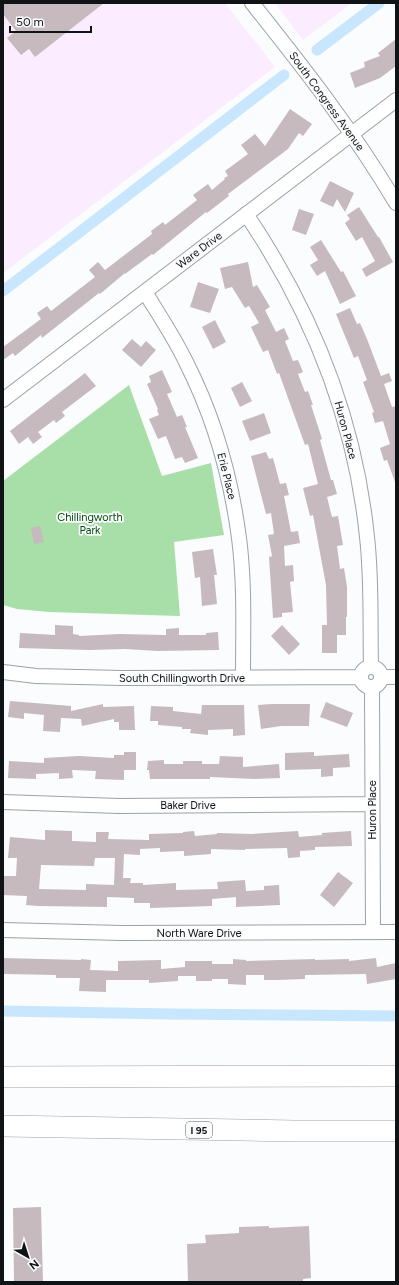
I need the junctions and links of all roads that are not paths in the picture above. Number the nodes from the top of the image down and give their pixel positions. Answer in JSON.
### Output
{"nodes":[{"id":1,"x":252,"y":3,"type":"edge"},
{"id":2,"x":396,"y":100,"type":"edge"},
{"id":3,"x":352,"y":134,"type":"junction"},
{"id":4,"x":396,"y":203,"type":"edge"},
{"id":5,"x":246,"y":214,"type":"junction"},
{"id":6,"x":145,"y":292,"type":"junction"},
{"id":7,"x":3,"y":400,"type":"edge"},
{"id":8,"x":3,"y":672,"type":"edge"},
{"id":9,"x":244,"y":677,"type":"junction"},
{"id":10,"x":375,"y":677,"type":"junction"},
{"id":11,"x":396,"y":677,"type":"edge"},
{"id":12,"x":3,"y":802,"type":"edge"},
{"id":13,"x":372,"y":804,"type":"junction"},
{"id":14,"x":3,"y":930,"type":"edge"},
{"id":15,"x":373,"y":932,"type":"junction"},
{"id":16,"x":396,"y":932,"type":"edge"},
{"id":17,"x":396,"y":1076,"type":"edge"},
{"id":18,"x":3,"y":1077,"type":"edge"},
{"id":19,"x":3,"y":1126,"type":"edge"},
{"id":20,"x":396,"y":1131,"type":"edge"}],
"edges":[{"from":1,"to":3,"type":"street","name":"South Congress Avenue"},
{"from":2,"to":3,"type":"street","name":"Ware Drive"},
{"from":3,"to":4,"type":"street","name":"South Congress Avenue"},
{"from":3,"to":5,"type":"street","name":"Ware Drive"},
{"from":5,"to":6,"type":"street","name":"Ware Drive"},
{"from":5,"to":10,"type":"street","name":"Huron Place"},
{"from":6,"to":7,"type":"street","name":"Ware Drive"},
{"from":6,"to":9,"type":"street","name":"Erie Place"},
{"from":8,"to":9,"type":"street","name":"South Chillingworth Drive"},
{"from":9,"to":10,"type":"street","name":"South Chillingworth Drive"},
{"from":10,"to":11,"type":"street"},
{"from":10,"to":13,"type":"street","name":"Huron Place"},
{"from":12,"to":13,"type":"street","name":"Baker Drive"},
{"from":13,"to":15,"type":"street","name":"Huron Place"},
{"from":14,"to":15,"type":"street","name":"North Ware Drive"},
{"from":15,"to":16,"type":"street","name":"North Ware Drive"},
{"from":17,"to":18,"type":"highway"},
{"from":19,"to":20,"type":"highway","number":"I 95"}]}
